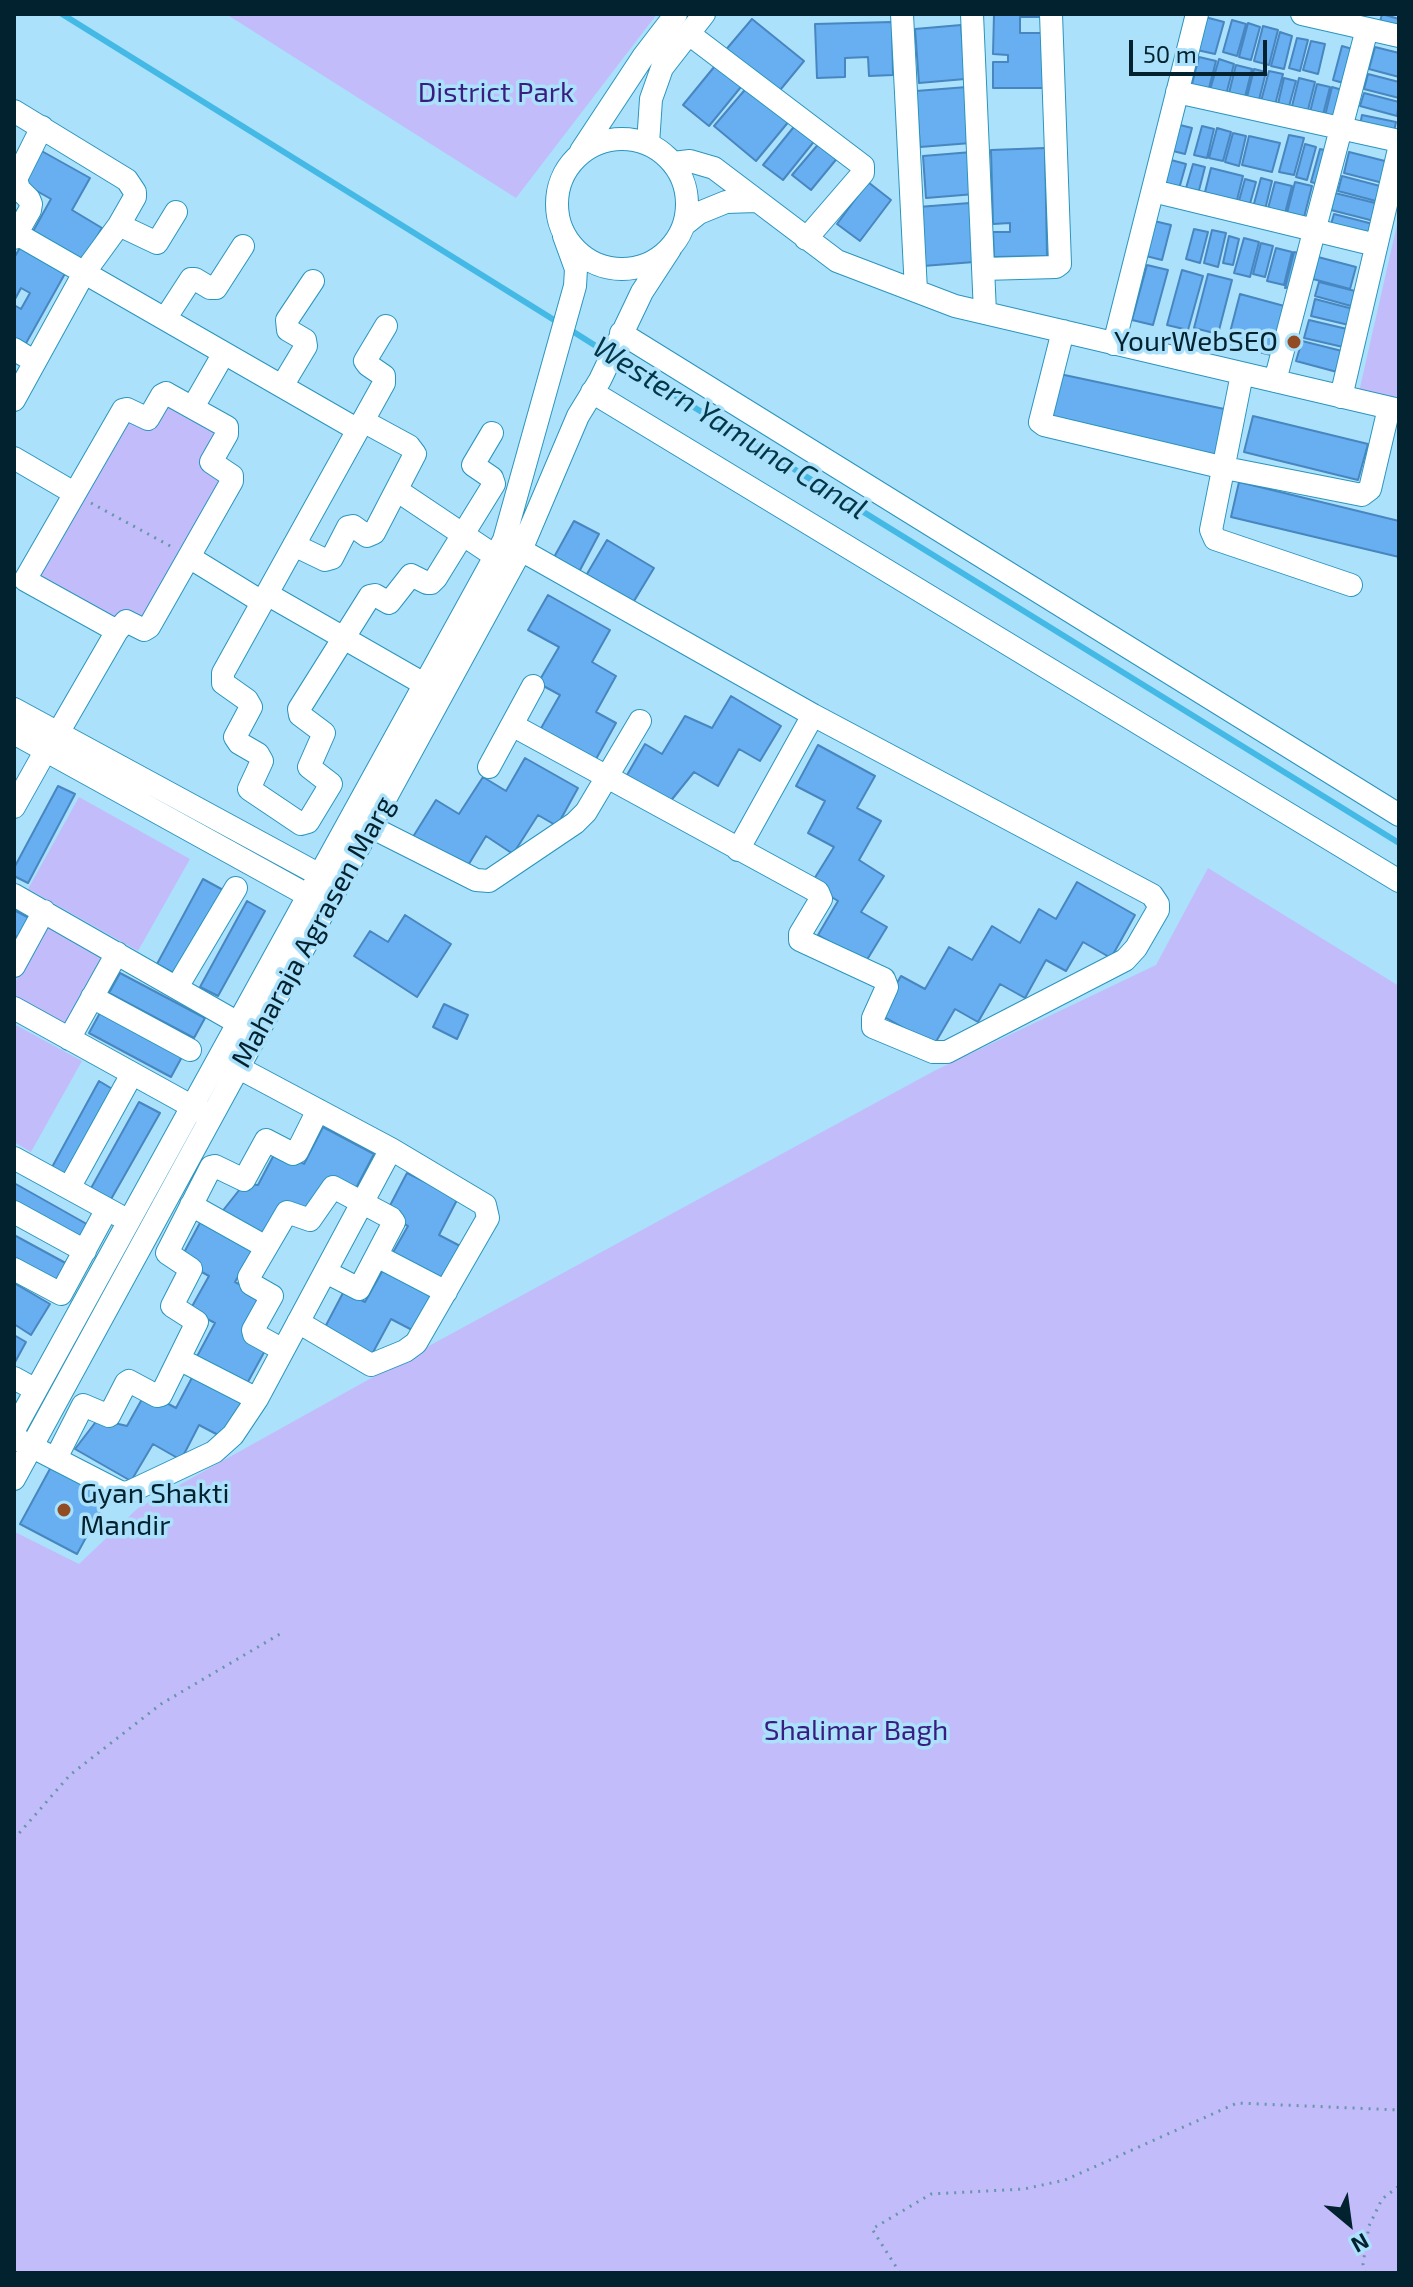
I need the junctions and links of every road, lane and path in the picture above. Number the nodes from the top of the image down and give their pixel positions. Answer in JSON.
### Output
{"nodes":[{"id":1,"x":676,"y":14,"type":"edge"},
{"id":2,"x":704,"y":14,"type":"edge"},
{"id":3,"x":902,"y":14,"type":"edge"},
{"id":4,"x":972,"y":14,"type":"edge"},
{"id":5,"x":1051,"y":14,"type":"edge"},
{"id":6,"x":1197,"y":14,"type":"edge"},
{"id":7,"x":1302,"y":14,"type":"edge"},
{"id":8,"x":1367,"y":29,"type":"junction"},
{"id":9,"x":689,"y":34,"type":"junction"},
{"id":10,"x":1399,"y":36,"type":"edge"},
{"id":11,"x":1177,"y":92,"type":"junction"},
{"id":12,"x":14,"y":111,"type":"edge"},
{"id":13,"x":42,"y":127,"type":"junction"},
{"id":14,"x":1341,"y":128,"type":"junction"},
{"id":15,"x":1399,"y":141,"type":"edge"},
{"id":16,"x":648,"y":144,"type":"junction"},
{"id":17,"x":1399,"y":149,"type":"edge"},
{"id":18,"x":578,"y":155,"type":"junction"},
{"id":19,"x":673,"y":163,"type":"junction"},
{"id":20,"x":1153,"y":191,"type":"junction"},
{"id":21,"x":756,"y":201,"type":"junction"},
{"id":22,"x":176,"y":212,"type":"dead end"},
{"id":23,"x":119,"y":225,"type":"junction"},
{"id":24,"x":684,"y":225,"type":"junction"},
{"id":25,"x":1315,"y":230,"type":"junction"},
{"id":26,"x":15,"y":236,"type":"edge"},
{"id":27,"x":564,"y":236,"type":"junction"},
{"id":28,"x":806,"y":239,"type":"junction"},
{"id":29,"x":1376,"y":245,"type":"junction"},
{"id":30,"x":243,"y":246,"type":"dead end"},
{"id":31,"x":670,"y":249,"type":"junction"},
{"id":32,"x":983,"y":269,"type":"junction"},
{"id":33,"x":84,"y":273,"type":"junction"},
{"id":34,"x":313,"y":281,"type":"dead end"},
{"id":35,"x":916,"y":291,"type":"junction"},
{"id":36,"x":985,"y":313,"type":"junction"},
{"id":37,"x":165,"y":319,"type":"junction"},
{"id":38,"x":386,"y":326,"type":"dead end"},
{"id":39,"x":1063,"y":331,"type":"junction"},
{"id":40,"x":621,"y":333,"type":"junction"},
{"id":41,"x":1114,"y":344,"type":"junction"},
{"id":42,"x":14,"y":349,"type":"edge"},
{"id":43,"x":224,"y":353,"type":"junction"},
{"id":44,"x":35,"y":362,"type":"junction"},
{"id":45,"x":1242,"y":374,"type":"junction"},
{"id":46,"x":1275,"y":381,"type":"junction"},
{"id":47,"x":282,"y":386,"type":"junction"},
{"id":48,"x":596,"y":386,"type":"junction"},
{"id":49,"x":1341,"y":397,"type":"junction"},
{"id":50,"x":14,"y":400,"type":"edge"},
{"id":51,"x":193,"y":407,"type":"junction"},
{"id":52,"x":1394,"y":409,"type":"edge"},
{"id":53,"x":360,"y":426,"type":"junction"},
{"id":54,"x":492,"y":433,"type":"dead end"},
{"id":55,"x":14,"y":458,"type":"edge"},
{"id":56,"x":1225,"y":468,"type":"junction"},
{"id":57,"x":398,"y":491,"type":"junction"},
{"id":58,"x":74,"y":493,"type":"junction"},
{"id":59,"x":463,"y":534,"type":"junction"},
{"id":60,"x":294,"y":545,"type":"junction"},
{"id":61,"x":521,"y":550,"type":"junction"},
{"id":62,"x":495,"y":556,"type":"junction"},
{"id":63,"x":189,"y":557,"type":"junction"},
{"id":64,"x":20,"y":577,"type":"edge"},
{"id":65,"x":1351,"y":585,"type":"dead end"},
{"id":66,"x":264,"y":598,"type":"junction"},
{"id":67,"x":117,"y":631,"type":"junction"},
{"id":68,"x":343,"y":638,"type":"junction"},
{"id":69,"x":424,"y":684,"type":"junction"},
{"id":70,"x":533,"y":686,"type":"dead end"},
{"id":71,"x":14,"y":709,"type":"edge"},
{"id":72,"x":813,"y":715,"type":"junction"},
{"id":73,"x":640,"y":721,"type":"dead end"},
{"id":74,"x":512,"y":725,"type":"junction"},
{"id":75,"x":14,"y":733,"type":"edge"},
{"id":76,"x":52,"y":742,"type":"junction"},
{"id":77,"x":489,"y":767,"type":"dead end"},
{"id":78,"x":607,"y":777,"type":"junction"},
{"id":79,"x":14,"y":807,"type":"edge"},
{"id":80,"x":1399,"y":815,"type":"edge"},
{"id":81,"x":360,"y":822,"type":"junction"},
{"id":82,"x":738,"y":850,"type":"junction"},
{"id":83,"x":328,"y":879,"type":"junction"},
{"id":84,"x":1399,"y":881,"type":"edge"},
{"id":85,"x":236,"y":888,"type":"dead end"},
{"id":86,"x":14,"y":895,"type":"edge"},
{"id":87,"x":316,"y":901,"type":"junction"},
{"id":88,"x":44,"y":911,"type":"junction"},
{"id":89,"x":117,"y":953,"type":"junction"},
{"id":90,"x":16,"y":957,"type":"edge"},
{"id":91,"x":177,"y":987,"type":"junction"},
{"id":92,"x":92,"y":997,"type":"junction"},
{"id":93,"x":14,"y":1008,"type":"edge"},
{"id":94,"x":238,"y":1023,"type":"junction"},
{"id":95,"x":69,"y":1039,"type":"junction"},
{"id":96,"x":190,"y":1050,"type":"dead end"},
{"id":97,"x":228,"y":1063,"type":"junction"},
{"id":98,"x":132,"y":1074,"type":"junction"},
{"id":99,"x":318,"y":1110,"type":"junction"},
{"id":100,"x":202,"y":1112,"type":"junction"},
{"id":101,"x":391,"y":1149,"type":"junction"},
{"id":102,"x":14,"y":1158,"type":"edge"},
{"id":103,"x":69,"y":1188,"type":"junction"},
{"id":104,"x":362,"y":1203,"type":"junction"},
{"id":105,"x":191,"y":1205,"type":"junction"},
{"id":106,"x":107,"y":1209,"type":"junction"},
{"id":107,"x":14,"y":1212,"type":"edge"},
{"id":108,"x":129,"y":1221,"type":"junction"},
{"id":109,"x":266,"y":1247,"type":"junction"},
{"id":110,"x":85,"y":1251,"type":"junction"},
{"id":111,"x":377,"y":1256,"type":"junction"},
{"id":112,"x":14,"y":1269,"type":"edge"},
{"id":113,"x":326,"y":1272,"type":"junction"},
{"id":114,"x":446,"y":1292,"type":"junction"},
{"id":115,"x":298,"y":1322,"type":"junction"},
{"id":116,"x":283,"y":1350,"type":"junction"},
{"id":117,"x":179,"y":1359,"type":"junction"},
{"id":118,"x":14,"y":1378,"type":"edge"},
{"id":119,"x":36,"y":1390,"type":"junction"},
{"id":120,"x":257,"y":1399,"type":"junction"},
{"id":121,"x":14,"y":1430,"type":"edge"},
{"id":122,"x":23,"y":1442,"type":"edge"},
{"id":123,"x":56,"y":1458,"type":"junction"},
{"id":124,"x":14,"y":1479,"type":"edge"},
{"id":125,"x":280,"y":1634,"type":"dead end"},
{"id":126,"x":14,"y":1839,"type":"edge"},
{"id":127,"x":1399,"y":2110,"type":"edge"},
{"id":128,"x":1399,"y":2186,"type":"edge"},
{"id":129,"x":900,"y":2273,"type":"edge"},
{"id":130,"x":1365,"y":2273,"type":"edge"}],
"edges":[{"from":1,"to":18,"type":"street"},
{"from":2,"to":9,"type":"street"},
{"from":3,"to":35,"type":"street"},
{"from":4,"to":32,"type":"street"},
{"from":5,"to":32,"type":"street"},
{"from":6,"to":11,"type":"street"},
{"from":7,"to":8,"type":"street"},
{"from":8,"to":10,"type":"street"},
{"from":8,"to":14,"type":"street"},
{"from":9,"to":16,"type":"street"},
{"from":9,"to":28,"type":"street"},
{"from":11,"to":14,"type":"street"},
{"from":11,"to":20,"type":"street"},
{"from":12,"to":13,"type":"street"},
{"from":13,"to":23,"type":"street"},
{"from":13,"to":26,"type":"street"},
{"from":14,"to":15,"type":"street"},
{"from":14,"to":25,"type":"street"},
{"from":16,"to":18,"type":"street"},
{"from":16,"to":19,"type":"street"},
{"from":17,"to":29,"type":"street"},
{"from":18,"to":27,"type":"street"},
{"from":19,"to":21,"type":"street"},
{"from":19,"to":24,"type":"street"},
{"from":20,"to":25,"type":"street"},
{"from":20,"to":41,"type":"street"},
{"from":21,"to":24,"type":"street"},
{"from":21,"to":28,"type":"street"},
{"from":22,"to":23,"type":"street"},
{"from":23,"to":33,"type":"street"},
{"from":24,"to":31,"type":"street"},
{"from":25,"to":29,"type":"street"},
{"from":25,"to":46,"type":"street"},
{"from":26,"to":33,"type":"street"},
{"from":27,"to":31,"type":"street"},
{"from":27,"to":62,"type":"street","name":"Maharaja Agrasen Marg"},
{"from":28,"to":35,"type":"street"},
{"from":29,"to":49,"type":"street"},
{"from":30,"to":37,"type":"street"},
{"from":31,"to":40,"type":"street","name":"Maharaja Agrasen Marg"},
{"from":32,"to":36,"type":"street"},
{"from":33,"to":37,"type":"street"},
{"from":33,"to":44,"type":"street"},
{"from":34,"to":47,"type":"street"},
{"from":35,"to":36,"type":"street"},
{"from":36,"to":39,"type":"street"},
{"from":37,"to":43,"type":"street"},
{"from":38,"to":53,"type":"street"},
{"from":39,"to":41,"type":"street"},
{"from":39,"to":56,"type":"street"},
{"from":40,"to":48,"type":"street","name":"Maharaja Agrasen Marg"},
{"from":40,"to":80,"type":"street"},
{"from":41,"to":45,"type":"street"},
{"from":42,"to":44,"type":"street"},
{"from":43,"to":47,"type":"street"},
{"from":43,"to":51,"type":"street"},
{"from":44,"to":50,"type":"street"},
{"from":45,"to":46,"type":"street"},
{"from":45,"to":56,"type":"street"},
{"from":46,"to":49,"type":"street"},
{"from":47,"to":53,"type":"street"},
{"from":48,"to":61,"type":"street","name":"Maharaja Agrasen Marg"},
{"from":48,"to":84,"type":"street"},
{"from":49,"to":52,"type":"street"},
{"from":51,"to":58,"type":"street"},
{"from":51,"to":63,"type":"street"},
{"from":52,"to":56,"type":"street"},
{"from":53,"to":57,"type":"street"},
{"from":53,"to":60,"type":"street"},
{"from":54,"to":59,"type":"street"},
{"from":55,"to":58,"type":"street"},
{"from":56,"to":65,"type":"street"},
{"from":57,"to":59,"type":"street"},
{"from":57,"to":60,"type":"street"},
{"from":58,"to":63,"type":"path"},
{"from":58,"to":64,"type":"street"},
{"from":59,"to":62,"type":"street"},
{"from":59,"to":68,"type":"street"},
{"from":60,"to":66,"type":"street"},
{"from":61,"to":72,"type":"street"},
{"from":61,"to":81,"type":"street","name":"Maharaja Agrasen Marg"},
{"from":62,"to":69,"type":"street","name":"Maharaja Agrasen Marg"},
{"from":63,"to":66,"type":"street"},
{"from":63,"to":67,"type":"street"},
{"from":64,"to":67,"type":"street"},
{"from":66,"to":68,"type":"street"},
{"from":66,"to":68,"type":"street"},
{"from":67,"to":76,"type":"street"},
{"from":68,"to":69,"type":"street"},
{"from":69,"to":81,"type":"street","name":"Maharaja Agrasen Marg"},
{"from":70,"to":74,"type":"street"},
{"from":71,"to":76,"type":"street"},
{"from":72,"to":82,"type":"street"},
{"from":72,"to":82,"type":"street"},
{"from":73,"to":78,"type":"street"},
{"from":74,"to":77,"type":"street"},
{"from":74,"to":78,"type":"street"},
{"from":75,"to":76,"type":"street"},
{"from":76,"to":79,"type":"street"},
{"from":76,"to":83,"type":"street"},
{"from":76,"to":87,"type":"street"},
{"from":78,"to":81,"type":"street"},
{"from":78,"to":82,"type":"street"},
{"from":81,"to":83,"type":"street","name":"Maharaja Agrasen Marg"},
{"from":83,"to":87,"type":"street","name":"Maharaja Agrasen Marg"},
{"from":85,"to":91,"type":"street"},
{"from":86,"to":88,"type":"street"},
{"from":87,"to":94,"type":"street","name":"Maharaja Agrasen Marg"},
{"from":87,"to":97,"type":"street","name":"Maharaja Agrasen Marg"},
{"from":88,"to":89,"type":"street"},
{"from":88,"to":90,"type":"street"},
{"from":89,"to":91,"type":"street"},
{"from":89,"to":92,"type":"street"},
{"from":91,"to":94,"type":"street"},
{"from":92,"to":95,"type":"street"},
{"from":92,"to":96,"type":"street"},
{"from":93,"to":95,"type":"street"},
{"from":94,"to":97,"type":"street","name":"Maharaja Agrasen Marg"},
{"from":95,"to":98,"type":"street"},
{"from":97,"to":99,"type":"street"},
{"from":97,"to":100,"type":"street","name":"Maharaja Agrasen Marg"},
{"from":98,"to":100,"type":"street"},
{"from":98,"to":103,"type":"street"},
{"from":99,"to":101,"type":"street"},
{"from":99,"to":105,"type":"street"},
{"from":100,"to":108,"type":"street","name":"Maharaja Agrasen Marg"},
{"from":100,"to":122,"type":"street","name":"Maharaja Agrasen Marg"},
{"from":101,"to":104,"type":"street"},
{"from":101,"to":114,"type":"street"},
{"from":102,"to":103,"type":"street"},
{"from":103,"to":106,"type":"street"},
{"from":104,"to":109,"type":"street"},
{"from":104,"to":111,"type":"street"},
{"from":104,"to":113,"type":"street"},
{"from":105,"to":109,"type":"street"},
{"from":105,"to":117,"type":"street"},
{"from":106,"to":108,"type":"street"},
{"from":106,"to":110,"type":"street"},
{"from":107,"to":110,"type":"street"},
{"from":108,"to":119,"type":"street","name":"Maharaja Agrasen Marg"},
{"from":109,"to":116,"type":"street"},
{"from":110,"to":112,"type":"street"},
{"from":111,"to":113,"type":"street"},
{"from":111,"to":114,"type":"street"},
{"from":113,"to":115,"type":"street"},
{"from":114,"to":115,"type":"street"},
{"from":115,"to":116,"type":"street"},
{"from":116,"to":120,"type":"street"},
{"from":117,"to":120,"type":"street"},
{"from":117,"to":123,"type":"street"},
{"from":118,"to":119,"type":"street"},
{"from":119,"to":121,"type":"street","name":"Maharaja Agrasen Marg"},
{"from":120,"to":123,"type":"street"},
{"from":122,"to":123,"type":"street"},
{"from":122,"to":124,"type":"street","name":"Maharaja Agrasen Marg"},
{"from":125,"to":126,"type":"path"},
{"from":127,"to":129,"type":"path"},
{"from":128,"to":130,"type":"path"}]}
